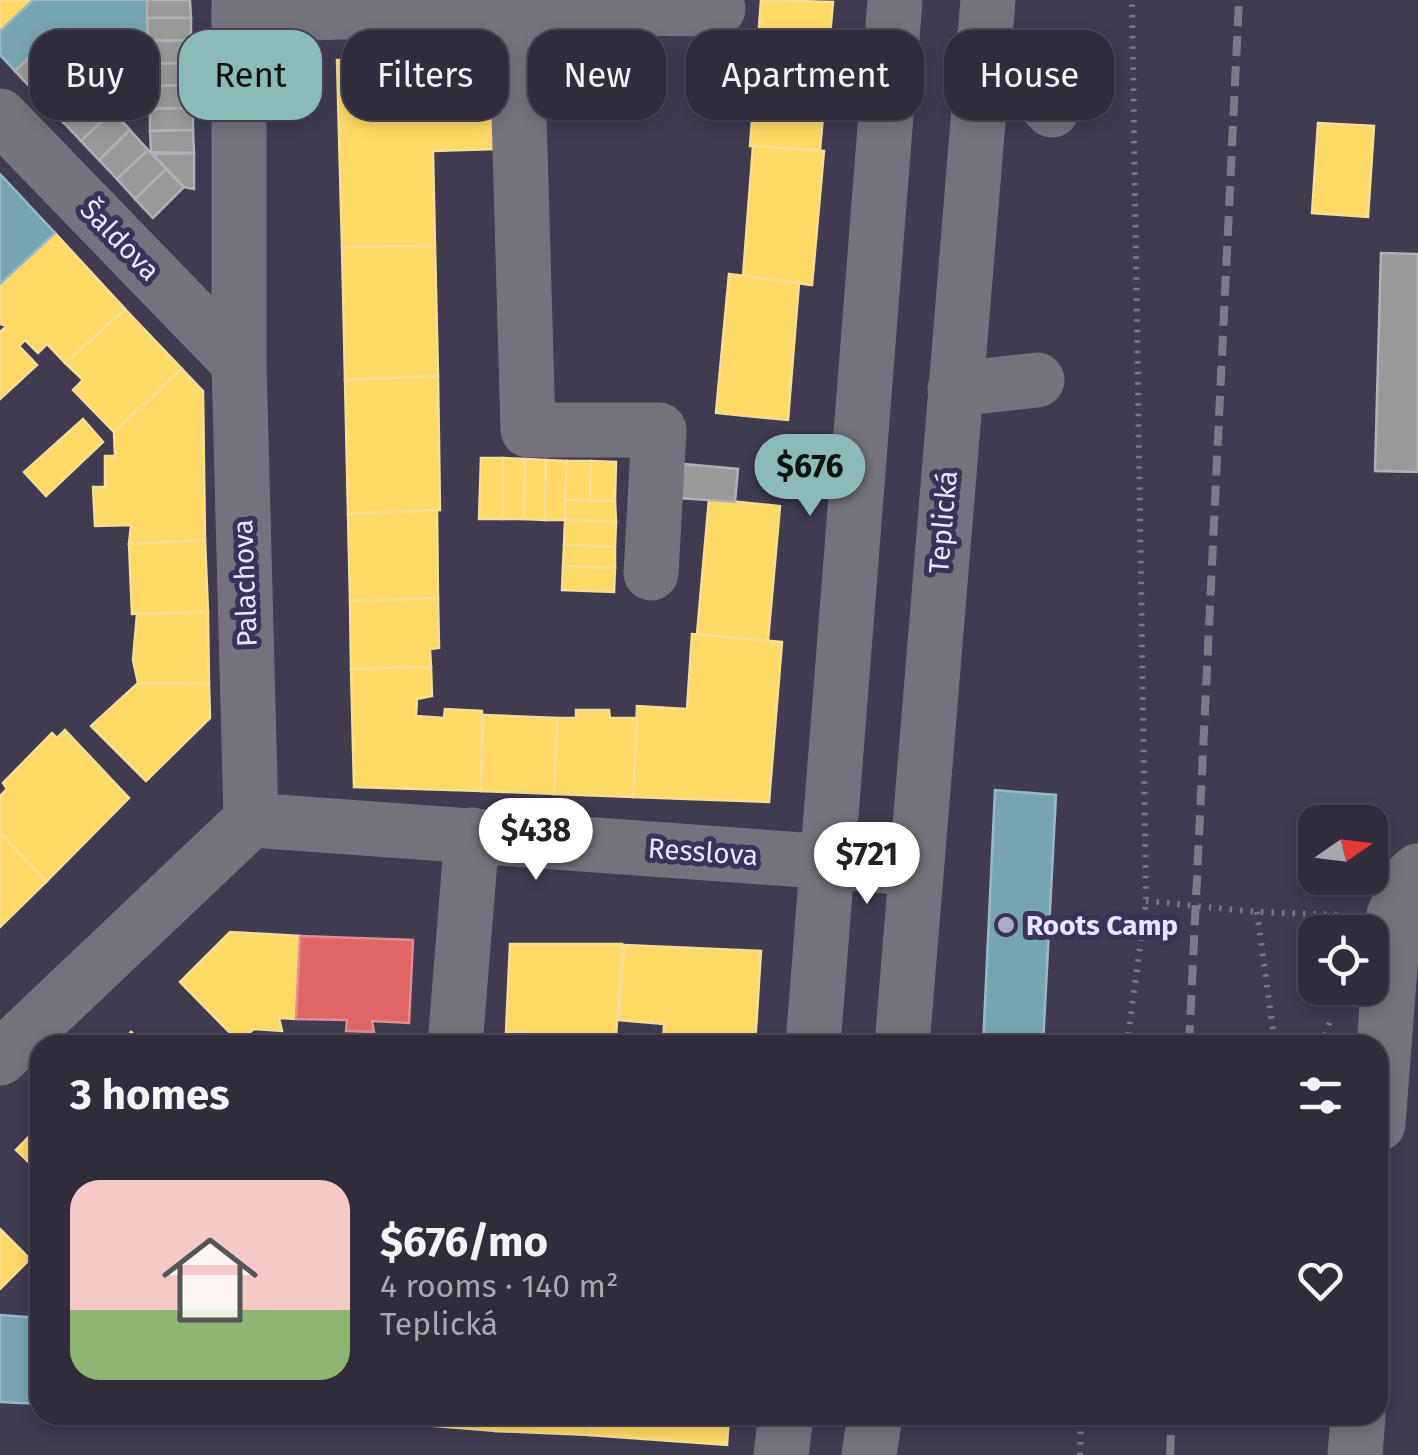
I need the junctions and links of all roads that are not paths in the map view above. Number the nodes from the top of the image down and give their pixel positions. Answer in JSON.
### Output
{"nodes":[{"id":1,"x":894,"y":0,"type":"edge"},
{"id":2,"x":516,"y":6,"type":"junction"},
{"id":3,"x":239,"y":7,"type":"edge"},
{"id":4,"x":718,"y":9,"type":"dead end"},
{"id":5,"x":986,"y":19,"type":"edge"},
{"id":6,"x":0,"y":116,"type":"edge"},
{"id":7,"x":239,"y":363,"type":"junction"},
{"id":8,"x":1037,"y":380,"type":"dead end"},
{"id":9,"x":955,"y":390,"type":"junction"},
{"id":10,"x":651,"y":573,"type":"dead end"},
{"id":11,"x":252,"y":820,"type":"junction"},
{"id":12,"x":472,"y":836,"type":"junction"},
{"id":13,"x":826,"y":861,"type":"junction"},
{"id":14,"x":914,"y":868,"type":"junction"},
{"id":15,"x":1418,"y":871,"type":"edge"},
{"id":16,"x":457,"y":1035,"type":"edge"},
{"id":17,"x":814,"y":1035,"type":"edge"},
{"id":18,"x":903,"y":1035,"type":"edge"},
{"id":19,"x":1385,"y":1035,"type":"edge"},
{"id":20,"x":0,"y":1058,"type":"edge"},
{"id":21,"x":785,"y":1425,"type":"edge"},
{"id":22,"x":873,"y":1425,"type":"edge"},
{"id":23,"x":1358,"y":1425,"type":"edge"},
{"id":24,"x":781,"y":1455,"type":"edge"},
{"id":25,"x":869,"y":1455,"type":"edge"},
{"id":26,"x":1356,"y":1455,"type":"edge"}],
"edges":[{"from":1,"to":13,"type":"street"},
{"from":2,"to":3,"type":"street"},
{"from":2,"to":4,"type":"street"},
{"from":2,"to":10,"type":"street"},
{"from":3,"to":7,"type":"street","name":"Palachova"},
{"from":5,"to":9,"type":"street","name":"Teplická"},
{"from":6,"to":7,"type":"street","name":"Šaldova"},
{"from":7,"to":11,"type":"street","name":"Palachova"},
{"from":8,"to":9,"type":"street"},
{"from":9,"to":14,"type":"street","name":"Teplická"},
{"from":11,"to":12,"type":"street","name":"Resslova"},
{"from":11,"to":20,"type":"street"},
{"from":12,"to":13,"type":"street","name":"Resslova"},
{"from":12,"to":16,"type":"street"},
{"from":13,"to":14,"type":"street","name":"Resslova"},
{"from":13,"to":17,"type":"street"},
{"from":14,"to":18,"type":"street","name":"Teplická"},
{"from":15,"to":19,"type":"street"},
{"from":21,"to":24,"type":"street"},
{"from":22,"to":25,"type":"street"},
{"from":23,"to":26,"type":"street"}]}
